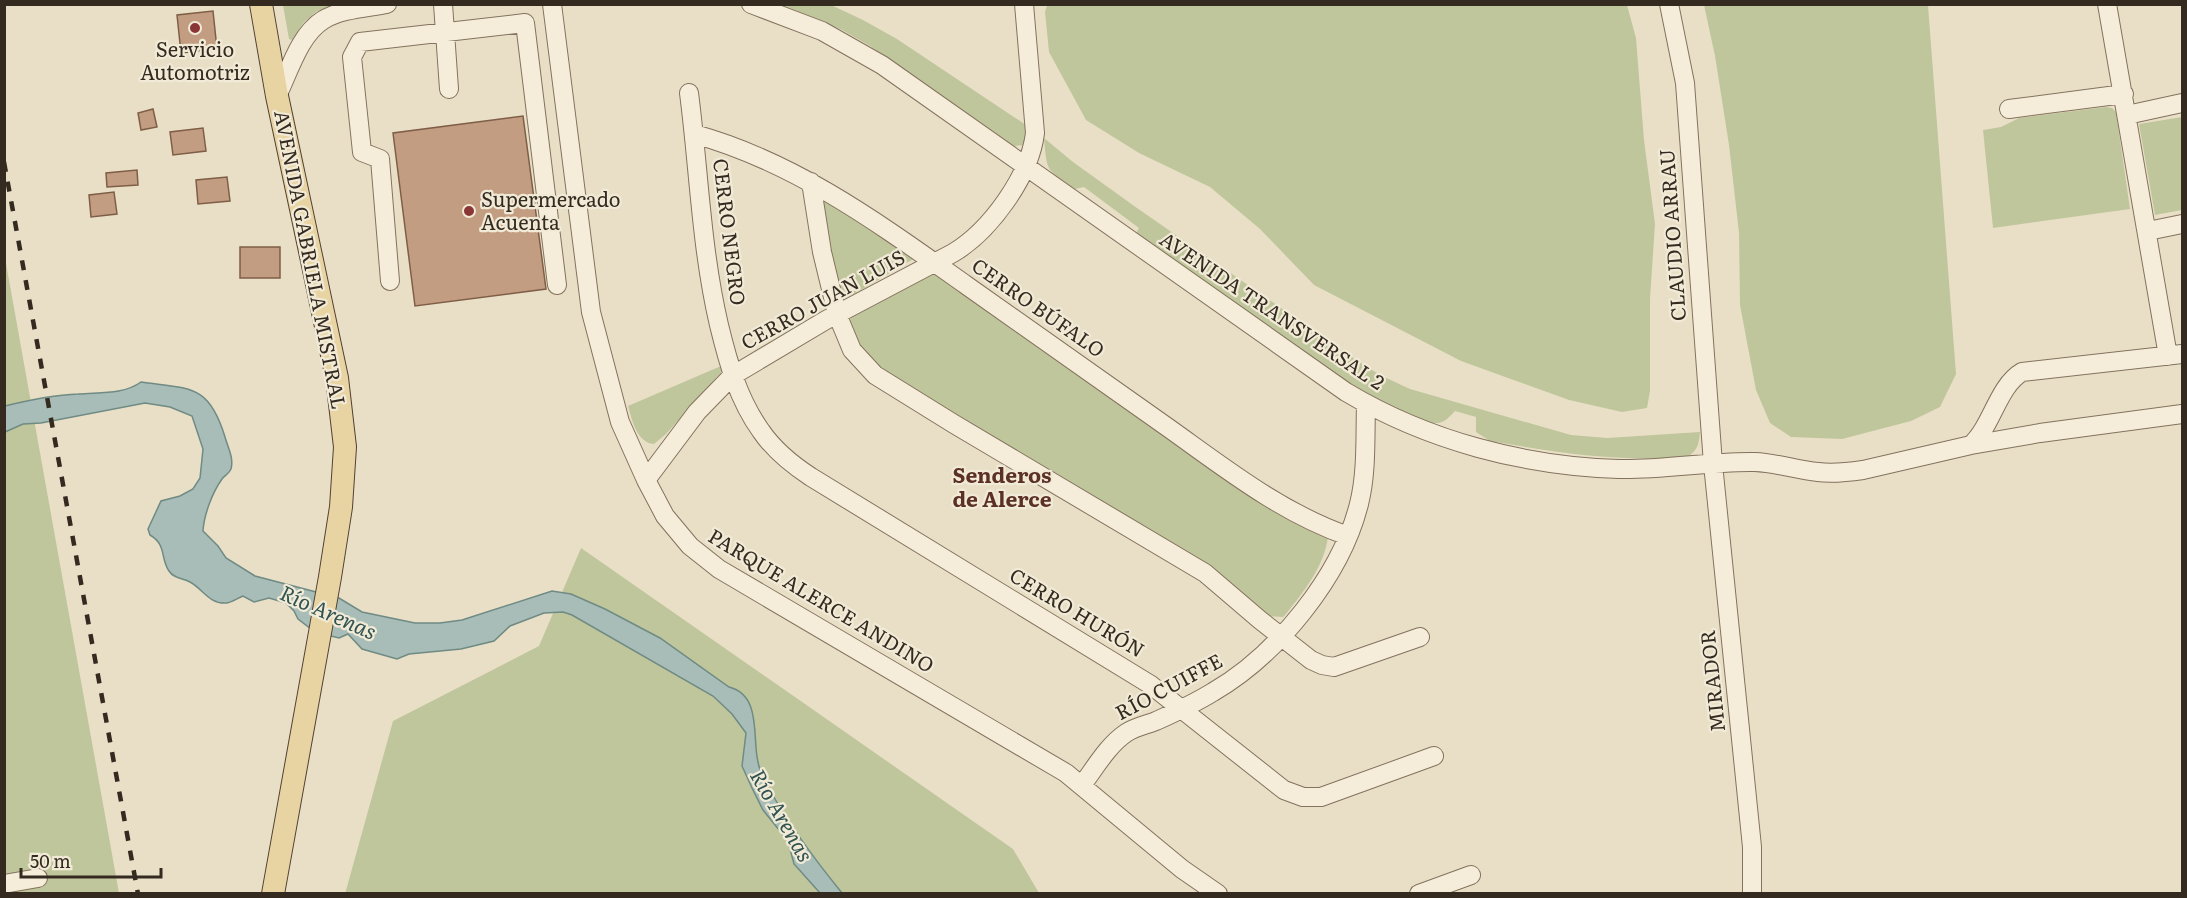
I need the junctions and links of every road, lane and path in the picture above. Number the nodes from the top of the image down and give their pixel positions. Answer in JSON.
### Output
{"nodes":[{"id":1,"x":261,"y":4,"type":"edge"},
{"id":2,"x":387,"y":4,"type":"edge"},
{"id":3,"x":443,"y":4,"type":"edge"},
{"id":4,"x":552,"y":4,"type":"edge"},
{"id":5,"x":751,"y":4,"type":"edge"},
{"id":6,"x":1024,"y":4,"type":"edge"},
{"id":7,"x":1669,"y":4,"type":"edge"},
{"id":8,"x":2108,"y":4,"type":"edge"},
{"id":9,"x":444,"y":31,"type":"junction"},
{"id":10,"x":449,"y":89,"type":"dead end"},
{"id":11,"x":689,"y":93,"type":"dead end"},
{"id":12,"x":2124,"y":94,"type":"junction"},
{"id":13,"x":277,"y":96,"type":"junction"},
{"id":14,"x":2182,"y":103,"type":"edge"},
{"id":15,"x":2009,"y":109,"type":"dead end"},
{"id":16,"x":2127,"y":115,"type":"junction"},
{"id":17,"x":694,"y":134,"type":"junction"},
{"id":18,"x":1025,"y":166,"type":"junction"},
{"id":19,"x":811,"y":182,"type":"junction"},
{"id":20,"x":2182,"y":224,"type":"edge"},
{"id":21,"x":2148,"y":231,"type":"junction"},
{"id":22,"x":936,"y":263,"type":"junction"},
{"id":23,"x":390,"y":281,"type":"dead end"},
{"id":24,"x":556,"y":285,"type":"dead end"},
{"id":25,"x":837,"y":314,"type":"junction"},
{"id":26,"x":2175,"y":355,"type":"edge"},
{"id":27,"x":732,"y":376,"type":"junction"},
{"id":28,"x":1366,"y":404,"type":"junction"},
{"id":29,"x":2182,"y":414,"type":"edge"},
{"id":30,"x":1971,"y":445,"type":"junction"},
{"id":31,"x":1713,"y":464,"type":"junction"},
{"id":32,"x":646,"y":480,"type":"junction"},
{"id":33,"x":1348,"y":536,"type":"junction"},
{"id":34,"x":1280,"y":637,"type":"junction"},
{"id":35,"x":1420,"y":637,"type":"dead end"},
{"id":36,"x":1182,"y":709,"type":"junction"},
{"id":37,"x":1434,"y":756,"type":"dead end"},
{"id":38,"x":1082,"y":785,"type":"junction"},
{"id":39,"x":1471,"y":874,"type":"dead end"},
{"id":40,"x":38,"y":878,"type":"dead end"},
{"id":41,"x":4,"y":884,"type":"edge"},
{"id":42,"x":273,"y":894,"type":"edge"},
{"id":43,"x":1218,"y":894,"type":"edge"},
{"id":44,"x":1419,"y":894,"type":"edge"},
{"id":45,"x":1752,"y":894,"type":"edge"}],
"edges":[{"from":1,"to":13,"type":"main road","name":"AVENIDA GABRIELA MISTRAL"},
{"from":2,"to":13,"type":"street"},
{"from":3,"to":9,"type":"street"},
{"from":4,"to":32,"type":"street","name":"PARQUE ALERCE ANDINO"},
{"from":5,"to":18,"type":"street","name":"AVENIDA TRANSVERSAL 2"},
{"from":6,"to":18,"type":"street","name":"CERRO JUAN LUIS"},
{"from":7,"to":31,"type":"street","name":"CLAUDIO ARRAU"},
{"from":8,"to":12,"type":"street"},
{"from":9,"to":10,"type":"street"},
{"from":9,"to":23,"type":"street"},
{"from":9,"to":24,"type":"street"},
{"from":11,"to":17,"type":"street","name":"CERRO NEGRO"},
{"from":12,"to":15,"type":"street"},
{"from":12,"to":16,"type":"street"},
{"from":13,"to":42,"type":"main road","name":"AVENIDA GABRIELA MISTRAL"},
{"from":14,"to":16,"type":"street"},
{"from":16,"to":21,"type":"street"},
{"from":17,"to":19,"type":"street","name":"CERRO BÚFALO"},
{"from":17,"to":27,"type":"street","name":"CERRO NEGRO"},
{"from":18,"to":22,"type":"street","name":"CERRO JUAN LUIS"},
{"from":18,"to":28,"type":"street","name":"AVENIDA TRANSVERSAL 2"},
{"from":19,"to":22,"type":"street","name":"CERRO BÚFALO"},
{"from":19,"to":25,"type":"street"},
{"from":20,"to":21,"type":"street"},
{"from":21,"to":26,"type":"street"},
{"from":22,"to":25,"type":"street","name":"CERRO JUAN LUIS"},
{"from":22,"to":33,"type":"street","name":"CERRO BÚFALO"},
{"from":25,"to":27,"type":"street","name":"CERRO JUAN LUIS"},
{"from":25,"to":34,"type":"street"},
{"from":26,"to":30,"type":"street"},
{"from":27,"to":32,"type":"street","name":"CERRO JUAN LUIS"},
{"from":27,"to":36,"type":"street","name":"CERRO HURÓN"},
{"from":28,"to":31,"type":"street","name":"AVENIDA TRANSVERSAL 2"},
{"from":28,"to":33,"type":"street","name":"RÍO CUIFFE"},
{"from":29,"to":30,"type":"street","name":"AVENIDA TRANSVERSAL 2"},
{"from":30,"to":31,"type":"street","name":"AVENIDA TRANSVERSAL 2"},
{"from":31,"to":45,"type":"street","name":"MIRADOR"},
{"from":32,"to":38,"type":"street","name":"PARQUE ALERCE ANDINO"},
{"from":33,"to":34,"type":"street","name":"RÍO CUIFFE"},
{"from":34,"to":35,"type":"street"},
{"from":34,"to":36,"type":"street","name":"RÍO CUIFFE"},
{"from":36,"to":37,"type":"street","name":"CERRO HURÓN"},
{"from":36,"to":38,"type":"street","name":"RÍO CUIFFE"},
{"from":38,"to":43,"type":"street","name":"PARQUE ALERCE ANDINO"},
{"from":39,"to":44,"type":"street"},
{"from":40,"to":41,"type":"street"}]}
